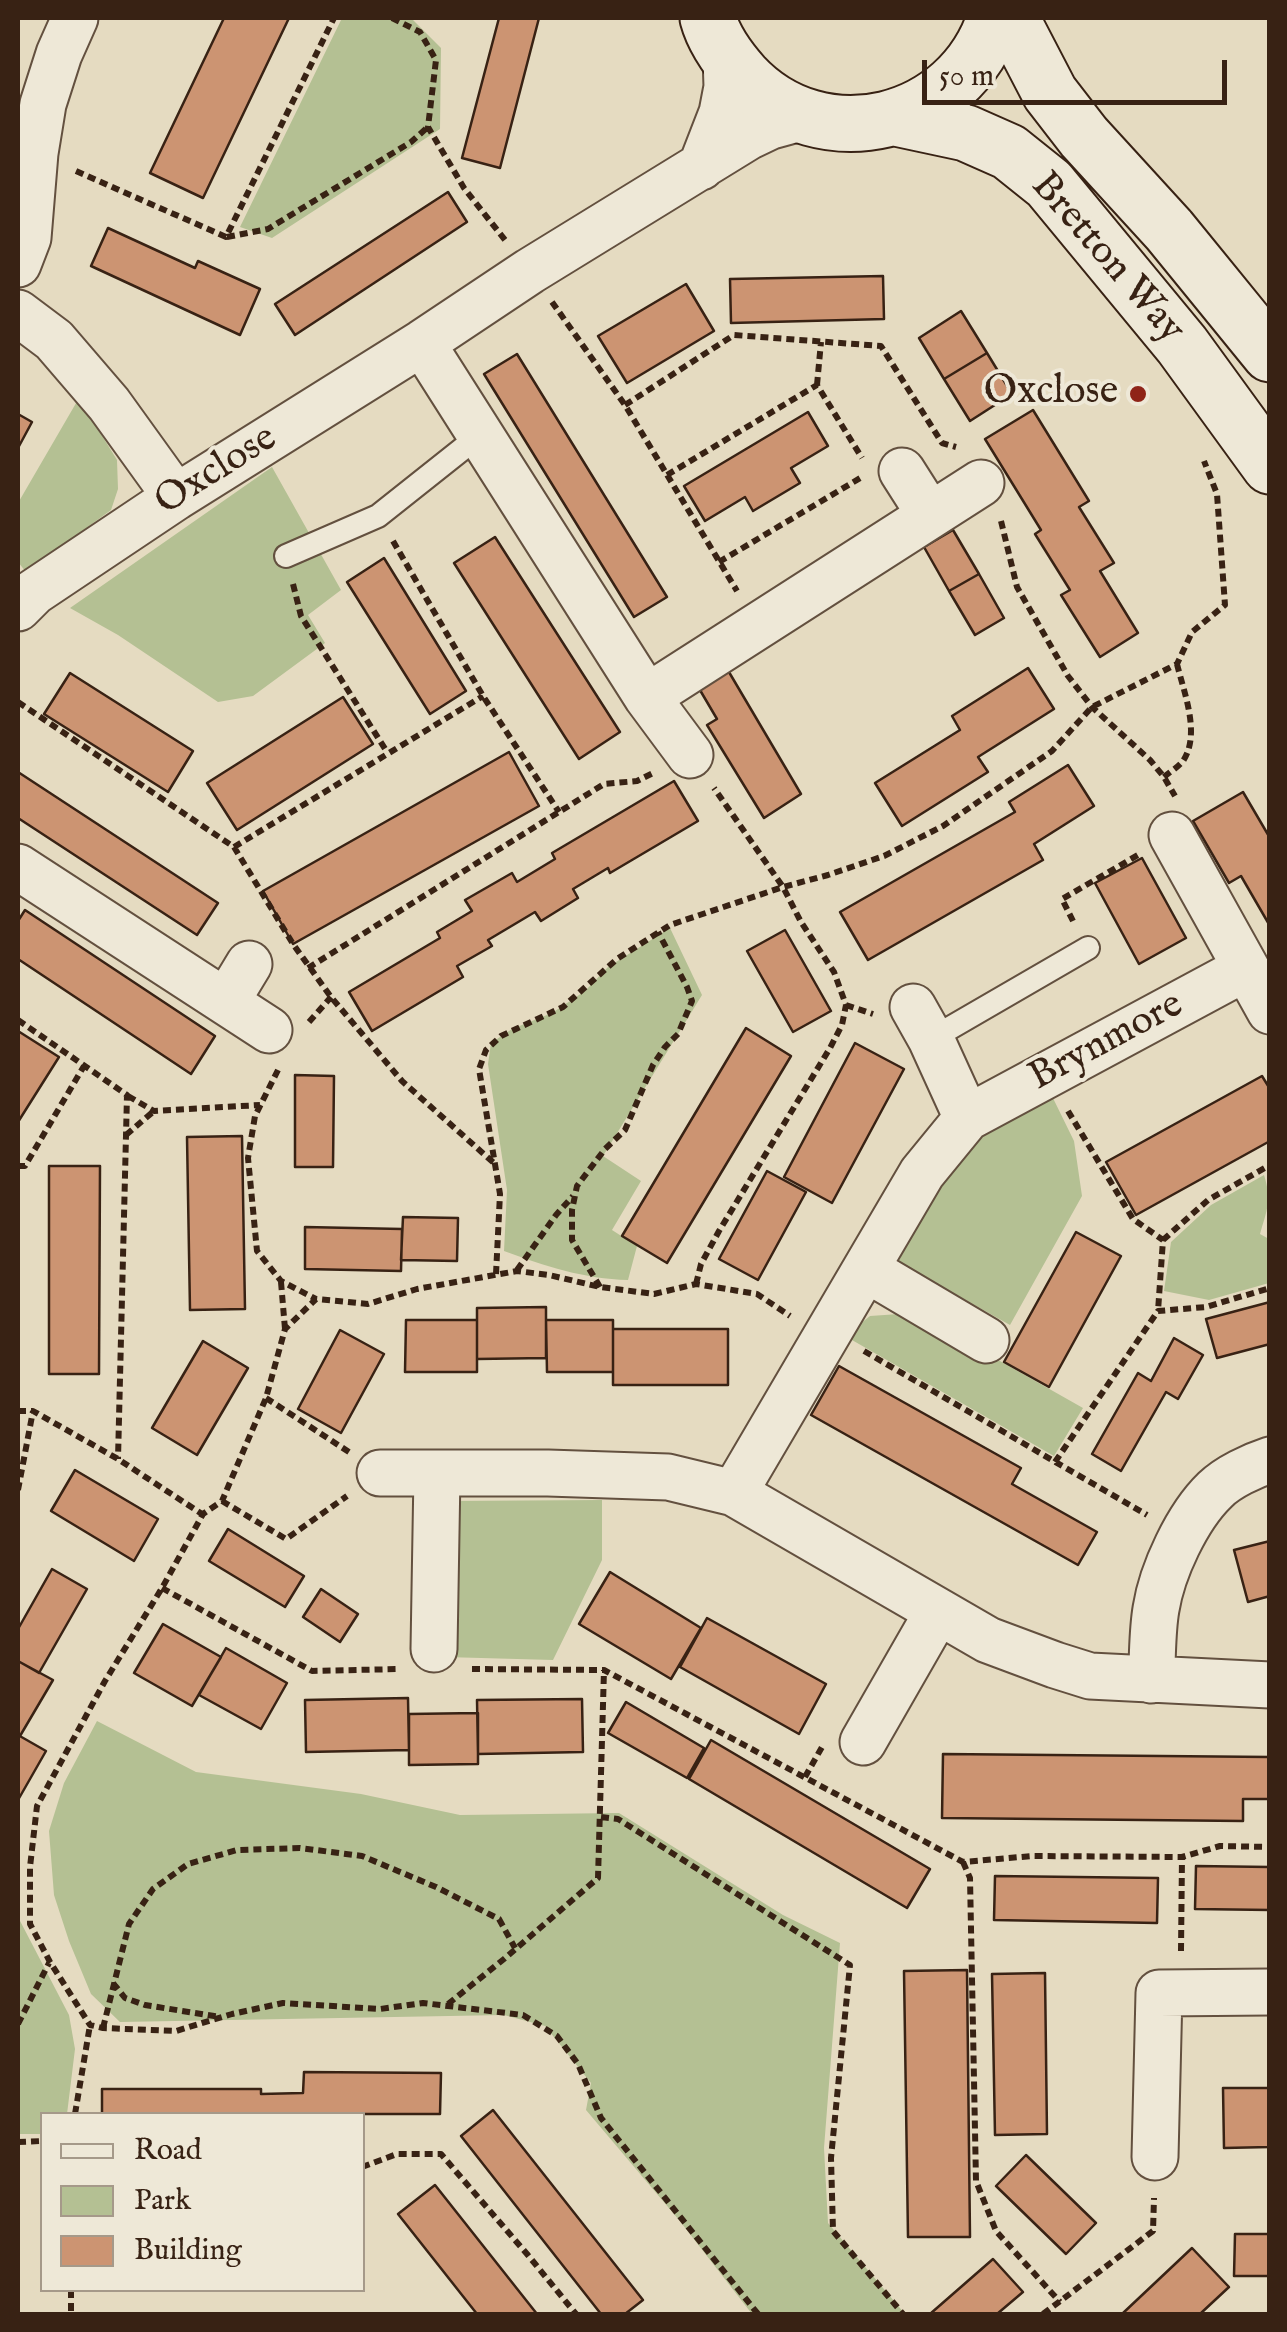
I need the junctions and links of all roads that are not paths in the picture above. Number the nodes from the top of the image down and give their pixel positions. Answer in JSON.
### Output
{"nodes":[{"id":1,"x":76,"y":18,"type":"edge"},
{"id":2,"x":996,"y":18,"type":"edge"},
{"id":3,"x":1011,"y":18,"type":"edge"},
{"id":4,"x":717,"y":37,"type":"edge"},
{"id":5,"x":804,"y":116,"type":"junction"},
{"id":6,"x":896,"y":118,"type":"junction"},
{"id":7,"x":701,"y":168,"type":"junction"},
{"id":8,"x":18,"y":264,"type":"edge"},
{"id":9,"x":18,"y":314,"type":"edge"},
{"id":10,"x":422,"y":343,"type":"junction"},
{"id":11,"x":1270,"y":354,"type":"edge"},
{"id":12,"x":480,"y":435,"type":"junction"},
{"id":13,"x":1270,"y":466,"type":"edge"},
{"id":14,"x":902,"y":471,"type":"dead end"},
{"id":15,"x":982,"y":483,"type":"dead end"},
{"id":16,"x":176,"y":497,"type":"junction"},
{"id":17,"x":930,"y":516,"type":"junction"},
{"id":18,"x":286,"y":556,"type":"road end"},
{"id":19,"x":18,"y":608,"type":"edge"},
{"id":20,"x":647,"y":697,"type":"junction"},
{"id":21,"x":690,"y":754,"type":"road end"},
{"id":22,"x":1172,"y":835,"type":"road end"},
{"id":23,"x":18,"y":867,"type":"edge"},
{"id":24,"x":1088,"y":948,"type":"road end"},
{"id":25,"x":1246,"y":968,"type":"junction"},
{"id":26,"x":1270,"y":1012,"type":"edge"},
{"id":27,"x":922,"y":1023,"type":"joint"},
{"id":28,"x":285,"y":1040,"type":"road end"},
{"id":29,"x":968,"y":1118,"type":"junction"},
{"id":30,"x":866,"y":1269,"type":"junction"},
{"id":31,"x":986,"y":1340,"type":"dead end"},
{"id":32,"x":1270,"y":1460,"type":"edge"},
{"id":33,"x":380,"y":1473,"type":"road end"},
{"id":34,"x":438,"y":1474,"type":"junction"},
{"id":35,"x":734,"y":1493,"type":"junction"},
{"id":36,"x":938,"y":1613,"type":"junction"},
{"id":37,"x":437,"y":1663,"type":"road end"},
{"id":38,"x":1151,"y":1680,"type":"junction"},
{"id":39,"x":1270,"y":1685,"type":"edge"},
{"id":40,"x":862,"y":1742,"type":"dead end"},
{"id":41,"x":1270,"y":1992,"type":"edge"},
{"id":42,"x":1156,"y":2157,"type":"road end"}],
"edges":[{"from":1,"to":8,"type":"street"},
{"from":2,"to":6,"type":"street"},
{"from":3,"to":11,"type":"street","name":"Bretton Way"},
{"from":4,"to":5,"type":"street"},
{"from":4,"to":7,"type":"street"},
{"from":5,"to":6,"type":"street"},
{"from":5,"to":7,"type":"street","name":"Oxclose"},
{"from":6,"to":13,"type":"street","name":"Bretton Way"},
{"from":7,"to":10,"type":"street","name":"Oxclose"},
{"from":9,"to":16,"type":"street"},
{"from":10,"to":12,"type":"street"},
{"from":10,"to":16,"type":"street","name":"Oxclose"},
{"from":12,"to":18,"type":"lane"},
{"from":12,"to":20,"type":"street"},
{"from":14,"to":17,"type":"street"},
{"from":15,"to":17,"type":"street"},
{"from":16,"to":19,"type":"street","name":"Oxclose"},
{"from":17,"to":20,"type":"street"},
{"from":20,"to":21,"type":"street"},
{"from":22,"to":25,"type":"street"},
{"from":23,"to":28,"type":"street"},
{"from":24,"to":27,"type":"lane"},
{"from":25,"to":26,"type":"street"},
{"from":25,"to":29,"type":"street","name":"Brynmore"},
{"from":27,"to":29,"type":"street"},
{"from":29,"to":30,"type":"street","name":"Brynmore"},
{"from":30,"to":31,"type":"street"},
{"from":30,"to":35,"type":"street","name":"Brynmore"},
{"from":32,"to":38,"type":"street"},
{"from":33,"to":34,"type":"street"},
{"from":34,"to":35,"type":"street"},
{"from":34,"to":37,"type":"street"},
{"from":35,"to":36,"type":"street"},
{"from":36,"to":38,"type":"street"},
{"from":36,"to":40,"type":"street"},
{"from":38,"to":39,"type":"street"},
{"from":41,"to":42,"type":"street"}]}
